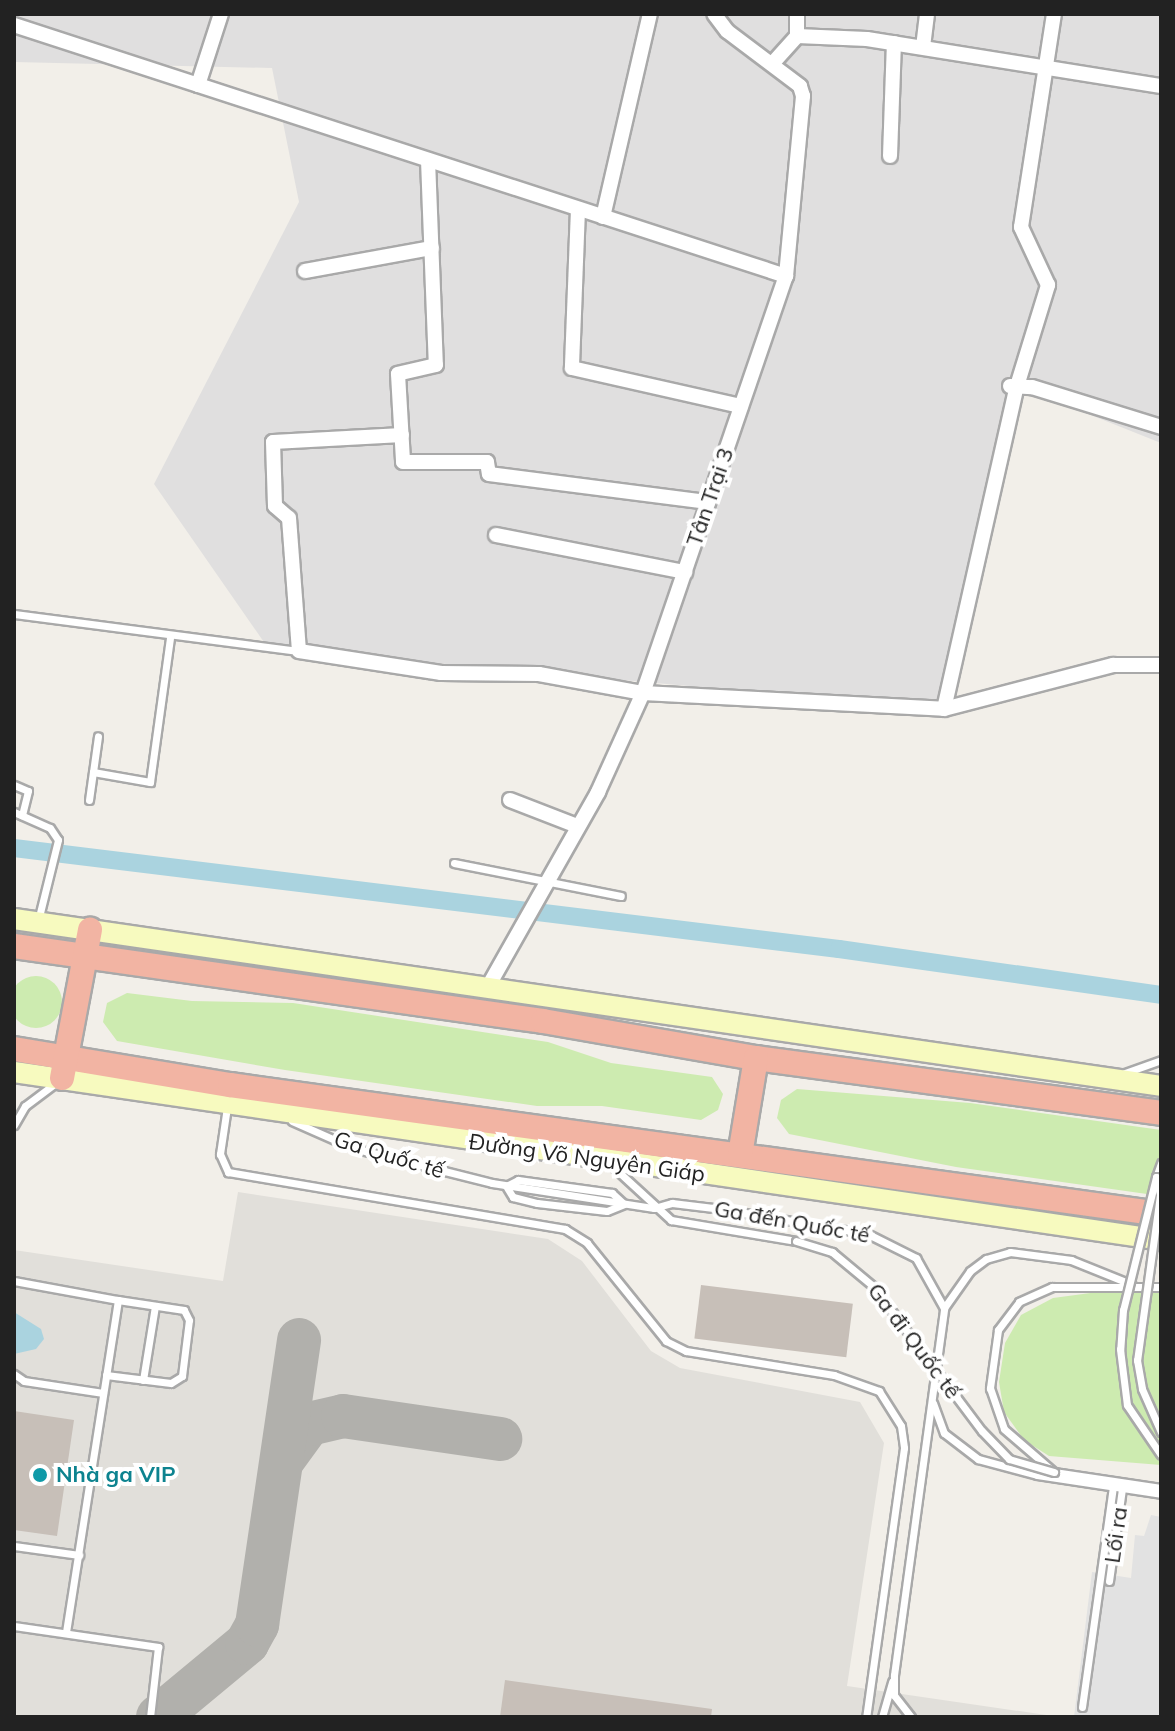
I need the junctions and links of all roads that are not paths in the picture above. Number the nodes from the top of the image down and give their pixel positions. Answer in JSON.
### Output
{"nodes":[{"id":1,"x":221,"y":14,"type":"edge"},
{"id":2,"x":650,"y":14,"type":"edge"},
{"id":3,"x":714,"y":14,"type":"edge"},
{"id":4,"x":797,"y":14,"type":"edge"},
{"id":5,"x":927,"y":14,"type":"edge"},
{"id":6,"x":1054,"y":14,"type":"edge"},
{"id":7,"x":14,"y":25,"type":"edge"},
{"id":8,"x":797,"y":36,"type":"junction"},
{"id":9,"x":894,"y":43,"type":"junction"},
{"id":10,"x":923,"y":47,"type":"junction"},
{"id":11,"x":772,"y":64,"type":"junction"},
{"id":12,"x":1048,"y":65,"type":"junction"},
{"id":13,"x":198,"y":85,"type":"junction"},
{"id":14,"x":1161,"y":86,"type":"edge"},
{"id":15,"x":890,"y":156,"type":"dead end"},
{"id":16,"x":428,"y":160,"type":"junction"},
{"id":17,"x":578,"y":209,"type":"junction"},
{"id":18,"x":603,"y":217,"type":"junction"},
{"id":19,"x":432,"y":248,"type":"junction"},
{"id":20,"x":305,"y":271,"type":"dead end"},
{"id":21,"x":786,"y":276,"type":"junction"},
{"id":22,"x":1013,"y":386,"type":"junction"},
{"id":23,"x":741,"y":406,"type":"junction"},
{"id":24,"x":1161,"y":427,"type":"edge"},
{"id":25,"x":402,"y":435,"type":"junction"},
{"id":26,"x":708,"y":502,"type":"junction"},
{"id":27,"x":496,"y":535,"type":"dead end"},
{"id":28,"x":685,"y":572,"type":"junction"},
{"id":29,"x":14,"y":614,"type":"edge"},
{"id":30,"x":170,"y":637,"type":"junction"},
{"id":31,"x":299,"y":651,"type":"junction"},
{"id":32,"x":1161,"y":665,"type":"edge"},
{"id":33,"x":643,"y":693,"type":"junction"},
{"id":34,"x":944,"y":709,"type":"junction"},
{"id":35,"x":98,"y":736,"type":"dead end"},
{"id":36,"x":93,"y":772,"type":"junction"},
{"id":37,"x":14,"y":785,"type":"edge"},
{"id":38,"x":89,"y":800,"type":"dead end"},
{"id":39,"x":510,"y":800,"type":"dead end"},
{"id":40,"x":18,"y":813,"type":"edge"},
{"id":41,"x":577,"y":826,"type":"junction"},
{"id":42,"x":454,"y":863,"type":"dead end"},
{"id":43,"x":543,"y":882,"type":"junction"},
{"id":44,"x":621,"y":896,"type":"dead end"},
{"id":45,"x":14,"y":919,"type":"edge"},
{"id":46,"x":37,"y":923,"type":"junction"},
{"id":47,"x":90,"y":930,"type":"junction"},
{"id":48,"x":14,"y":946,"type":"edge"},
{"id":49,"x":262,"y":954,"type":"junction"},
{"id":50,"x":87,"y":956,"type":"junction"},
{"id":51,"x":296,"y":985,"type":"junction"},
{"id":52,"x":489,"y":985,"type":"junction"},
{"id":53,"x":14,"y":1049,"type":"edge"},
{"id":54,"x":756,"y":1058,"type":"junction"},
{"id":55,"x":1161,"y":1060,"type":"edge"},
{"id":56,"x":66,"y":1068,"type":"junction"},
{"id":57,"x":16,"y":1074,"type":"edge"},
{"id":58,"x":1111,"y":1078,"type":"junction"},
{"id":59,"x":1161,"y":1086,"type":"edge"},
{"id":60,"x":235,"y":1093,"type":"junction"},
{"id":61,"x":276,"y":1113,"type":"junction"},
{"id":62,"x":1161,"y":1113,"type":"edge"},
{"id":63,"x":14,"y":1125,"type":"edge"},
{"id":64,"x":740,"y":1155,"type":"junction"},
{"id":65,"x":607,"y":1161,"type":"junction"},
{"id":66,"x":1161,"y":1163,"type":"edge"},
{"id":67,"x":1156,"y":1177,"type":"junction"},
{"id":68,"x":506,"y":1186,"type":"junction"},
{"id":69,"x":624,"y":1204,"type":"junction"},
{"id":70,"x":654,"y":1208,"type":"junction"},
{"id":71,"x":1161,"y":1214,"type":"edge"},
{"id":72,"x":1161,"y":1240,"type":"edge"},
{"id":73,"x":14,"y":1281,"type":"edge"},
{"id":74,"x":1131,"y":1284,"type":"junction"},
{"id":75,"x":1161,"y":1287,"type":"edge"},
{"id":76,"x":118,"y":1300,"type":"junction"},
{"id":77,"x":155,"y":1306,"type":"junction"},
{"id":78,"x":944,"y":1308,"type":"junction"},
{"id":79,"x":14,"y":1374,"type":"edge"},
{"id":80,"x":106,"y":1375,"type":"junction"},
{"id":81,"x":143,"y":1380,"type":"junction"},
{"id":82,"x":24,"y":1381,"type":"junction"},
{"id":83,"x":14,"y":1387,"type":"edge"},
{"id":84,"x":103,"y":1393,"type":"junction"},
{"id":85,"x":932,"y":1400,"type":"junction"},
{"id":86,"x":1161,"y":1432,"type":"edge"},
{"id":87,"x":1161,"y":1455,"type":"edge"},
{"id":88,"x":1054,"y":1472,"type":"junction"},
{"id":89,"x":1118,"y":1488,"type":"junction"},
{"id":90,"x":1161,"y":1491,"type":"edge"},
{"id":91,"x":14,"y":1546,"type":"edge"},
{"id":92,"x":79,"y":1555,"type":"junction"},
{"id":93,"x":1109,"y":1581,"type":"dead end"},
{"id":94,"x":14,"y":1626,"type":"edge"},
{"id":95,"x":66,"y":1633,"type":"junction"},
{"id":96,"x":894,"y":1675,"type":"junction"},
{"id":97,"x":1082,"y":1707,"type":"dead end"},
{"id":98,"x":150,"y":1717,"type":"edge"},
{"id":99,"x":866,"y":1717,"type":"edge"},
{"id":100,"x":882,"y":1717,"type":"edge"},
{"id":101,"x":911,"y":1717,"type":"edge"}],
"edges":[{"from":1,"to":13,"type":"street"},
{"from":2,"to":18,"type":"street"},
{"from":3,"to":11,"type":"street","name":"Tân Trại 3"},
{"from":4,"to":8,"type":"street"},
{"from":5,"to":10,"type":"street"},
{"from":6,"to":12,"type":"street"},
{"from":7,"to":13,"type":"street"},
{"from":8,"to":9,"type":"street"},
{"from":8,"to":11,"type":"street"},
{"from":9,"to":10,"type":"street"},
{"from":9,"to":15,"type":"street"},
{"from":10,"to":12,"type":"street"},
{"from":11,"to":21,"type":"street","name":"Tân Trại 3"},
{"from":12,"to":14,"type":"street"},
{"from":12,"to":22,"type":"street"},
{"from":13,"to":16,"type":"street"},
{"from":16,"to":17,"type":"street"},
{"from":16,"to":19,"type":"street"},
{"from":17,"to":18,"type":"street"},
{"from":17,"to":23,"type":"street"},
{"from":18,"to":21,"type":"street"},
{"from":19,"to":20,"type":"street"},
{"from":19,"to":25,"type":"street"},
{"from":21,"to":23,"type":"street","name":"Tân Trại 3"},
{"from":22,"to":24,"type":"street"},
{"from":22,"to":34,"type":"street"},
{"from":23,"to":26,"type":"street","name":"Tân Trại 3"},
{"from":25,"to":26,"type":"street"},
{"from":25,"to":31,"type":"street"},
{"from":26,"to":28,"type":"street","name":"Tân Trại 3"},
{"from":27,"to":28,"type":"street"},
{"from":28,"to":33,"type":"street","name":"Tân Trại 3"},
{"from":29,"to":30,"type":"lane"},
{"from":30,"to":31,"type":"lane"},
{"from":30,"to":36,"type":"lane"},
{"from":31,"to":33,"type":"street"},
{"from":32,"to":34,"type":"street"},
{"from":33,"to":34,"type":"street"},
{"from":33,"to":41,"type":"street","name":"Tân Trại 3"},
{"from":35,"to":36,"type":"lane"},
{"from":36,"to":38,"type":"lane"},
{"from":37,"to":40,"type":"lane"},
{"from":39,"to":41,"type":"street"},
{"from":40,"to":46,"type":"lane"},
{"from":41,"to":43,"type":"street","name":"Tân Trại 3"},
{"from":42,"to":43,"type":"lane"},
{"from":43,"to":44,"type":"lane"},
{"from":43,"to":52,"type":"street","name":"Tân Trại 3"},
{"from":45,"to":46,"type":"main road"},
{"from":46,"to":47,"type":"main road"},
{"from":47,"to":49,"type":"main road"},
{"from":47,"to":50,"type":"highway"},
{"from":48,"to":50,"type":"highway"},
{"from":49,"to":51,"type":"main road"},
{"from":49,"to":52,"type":"main road"},
{"from":50,"to":51,"type":"highway"},
{"from":50,"to":56,"type":"highway"},
{"from":51,"to":54,"type":"highway"},
{"from":52,"to":58,"type":"main road"},
{"from":53,"to":56,"type":"highway","name":"Đường Võ Nguyên Giáp"},
{"from":54,"to":62,"type":"highway"},
{"from":54,"to":64,"type":"highway"},
{"from":55,"to":58,"type":"lane"},
{"from":56,"to":57,"type":"main road","name":"Đường Võ Nguyên Giáp"},
{"from":56,"to":60,"type":"highway","name":"Đường Võ Nguyên Giáp"},
{"from":56,"to":63,"type":"lane"},
{"from":58,"to":59,"type":"main road"},
{"from":60,"to":61,"type":"main road"},
{"from":60,"to":64,"type":"highway","name":"Đường Võ Nguyên Giáp"},
{"from":60,"to":99,"type":"lane"},
{"from":61,"to":65,"type":"main road","name":"Đường Võ Nguyên Giáp"},
{"from":61,"to":68,"type":"lane","name":"Ga Quốc tế"},
{"from":64,"to":71,"type":"highway","name":"Đường Võ Nguyên Giáp"},
{"from":65,"to":70,"type":"lane"},
{"from":65,"to":72,"type":"main road","name":"Đường Võ Nguyên Giáp"},
{"from":66,"to":67,"type":"lane"},
{"from":67,"to":86,"type":"lane","bridge":true},
{"from":67,"to":87,"type":"lane","bridge":true},
{"from":68,"to":69,"type":"lane","name":"Ga Quốc tế"},
{"from":68,"to":69,"type":"lane","name":"Ga Quốc tế"},
{"from":69,"to":70,"type":"lane","name":"Ga Quốc tế"},
{"from":70,"to":78,"type":"lane","name":"Ga đến Quốc tế"},
{"from":70,"to":88,"type":"lane","name":"Ga đi Quốc tế","bridge":true},
{"from":73,"to":76,"type":"lane"},
{"from":74,"to":75,"type":"lane"},
{"from":74,"to":78,"type":"lane"},
{"from":74,"to":88,"type":"lane"},
{"from":76,"to":77,"type":"lane"},
{"from":76,"to":80,"type":"lane"},
{"from":77,"to":81,"type":"lane"},
{"from":77,"to":81,"type":"lane"},
{"from":78,"to":85,"type":"lane"},
{"from":79,"to":82,"type":"lane"},
{"from":80,"to":81,"type":"lane"},
{"from":80,"to":84,"type":"lane"},
{"from":82,"to":83,"type":"lane"},
{"from":82,"to":84,"type":"lane"},
{"from":84,"to":92,"type":"lane"},
{"from":85,"to":89,"type":"lane"},
{"from":85,"to":96,"type":"lane"},
{"from":88,"to":90,"type":"lane","name":"Ga đi Quốc tế"},
{"from":89,"to":90,"type":"lane"},
{"from":89,"to":93,"type":"lane","name":"Lối ra"},
{"from":89,"to":97,"type":"lane"},
{"from":91,"to":92,"type":"lane"},
{"from":92,"to":95,"type":"lane"},
{"from":94,"to":95,"type":"lane"},
{"from":95,"to":98,"type":"lane"},
{"from":96,"to":100,"type":"lane"},
{"from":96,"to":101,"type":"lane"}]}
